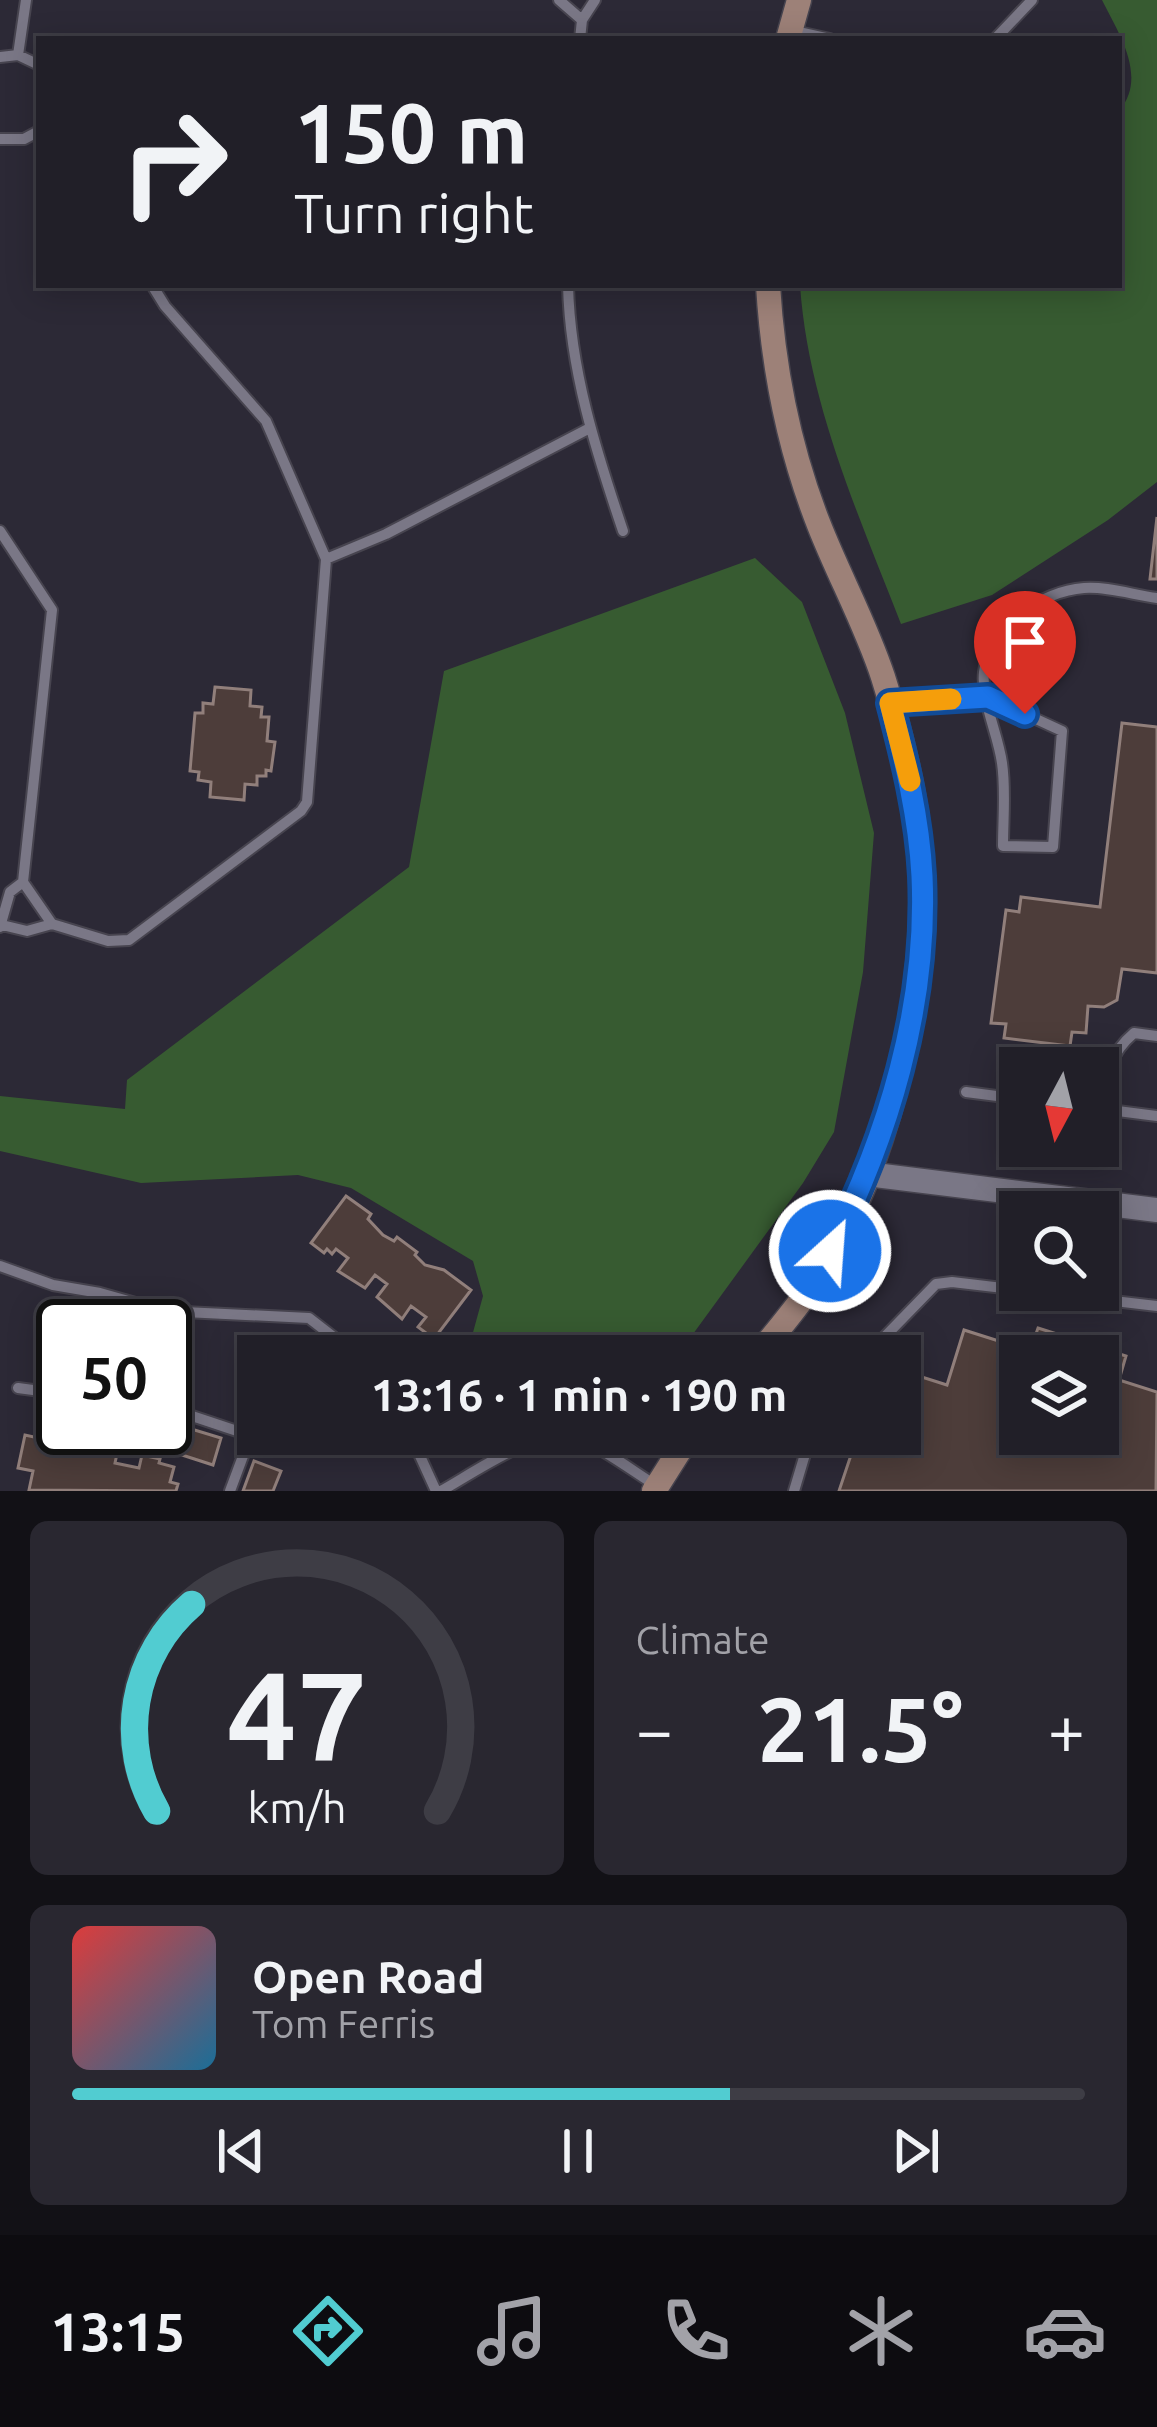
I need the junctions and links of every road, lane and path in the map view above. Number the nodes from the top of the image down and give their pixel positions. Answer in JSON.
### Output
{"nodes":[{"id":1,"x":26,"y":0,"type":"edge"},
{"id":2,"x":559,"y":0,"type":"edge"},
{"id":3,"x":596,"y":0,"type":"edge"},
{"id":4,"x":800,"y":0,"type":"edge"},
{"id":5,"x":1032,"y":0,"type":"edge"},
{"id":6,"x":582,"y":20,"type":"junction"},
{"id":7,"x":789,"y":35,"type":"edge"},
{"id":8,"x":580,"y":36,"type":"edge"},
{"id":9,"x":998,"y":36,"type":"edge"},
{"id":10,"x":18,"y":55,"type":"junction"},
{"id":11,"x":0,"y":57,"type":"edge"},
{"id":12,"x":36,"y":64,"type":"edge"},
{"id":13,"x":36,"y":133,"type":"edge"},
{"id":14,"x":0,"y":139,"type":"edge"},
{"id":15,"x":154,"y":288,"type":"edge"},
{"id":16,"x":568,"y":288,"type":"edge"},
{"id":17,"x":768,"y":288,"type":"edge"},
{"id":18,"x":588,"y":429,"type":"junction"},
{"id":19,"x":0,"y":531,"type":"edge"},
{"id":20,"x":622,"y":531,"type":"dead end"},
{"id":21,"x":326,"y":559,"type":"junction"},
{"id":22,"x":1157,"y":598,"type":"edge"},
{"id":23,"x":988,"y":697,"type":"junction"},
{"id":24,"x":890,"y":703,"type":"junction"},
{"id":25,"x":23,"y":882,"type":"junction"},
{"id":26,"x":52,"y":924,"type":"junction"},
{"id":27,"x":1,"y":926,"type":"edge"},
{"id":28,"x":1157,"y":1036,"type":"edge"},
{"id":29,"x":1118,"y":1047,"type":"edge"},
{"id":30,"x":966,"y":1092,"type":"dead end"},
{"id":31,"x":999,"y":1096,"type":"edge"},
{"id":32,"x":1119,"y":1111,"type":"edge"},
{"id":33,"x":1157,"y":1116,"type":"edge"},
{"id":34,"x":867,"y":1174,"type":"junction"},
{"id":35,"x":1157,"y":1210,"type":"edge"},
{"id":36,"x":0,"y":1266,"type":"edge"},
{"id":37,"x":1157,"y":1306,"type":"edge"},
{"id":38,"x":328,"y":1335,"type":"edge"},
{"id":39,"x":773,"y":1335,"type":"edge"},
{"id":40,"x":886,"y":1335,"type":"edge"},
{"id":41,"x":18,"y":1388,"type":"dead end"},
{"id":42,"x":36,"y":1390,"type":"edge"},
{"id":43,"x":192,"y":1416,"type":"edge"},
{"id":44,"x":237,"y":1430,"type":"edge"},
{"id":45,"x":243,"y":1455,"type":"edge"},
{"id":46,"x":420,"y":1455,"type":"edge"},
{"id":47,"x":506,"y":1455,"type":"edge"},
{"id":48,"x":604,"y":1455,"type":"edge"},
{"id":49,"x":678,"y":1455,"type":"edge"},
{"id":50,"x":805,"y":1455,"type":"edge"},
{"id":51,"x":658,"y":1489,"type":"edge"},
{"id":52,"x":230,"y":1491,"type":"edge"},
{"id":53,"x":439,"y":1491,"type":"edge"},
{"id":54,"x":794,"y":1491,"type":"edge"}],
"edges":[{"from":1,"to":10,"type":"lane"},
{"from":2,"to":6,"type":"lane"},
{"from":3,"to":6,"type":"lane"},
{"from":4,"to":7,"type":"main road"},
{"from":5,"to":9,"type":"lane"},
{"from":6,"to":8,"type":"lane"},
{"from":10,"to":11,"type":"lane"},
{"from":10,"to":12,"type":"lane"},
{"from":13,"to":14,"type":"lane"},
{"from":15,"to":21,"type":"lane"},
{"from":16,"to":18,"type":"lane"},
{"from":17,"to":24,"type":"main road"},
{"from":18,"to":20,"type":"lane"},
{"from":18,"to":21,"type":"lane"},
{"from":19,"to":25,"type":"lane"},
{"from":21,"to":26,"type":"lane"},
{"from":22,"to":23,"type":"lane"},
{"from":23,"to":23,"type":"lane"},
{"from":23,"to":24,"type":"lane"},
{"from":24,"to":34,"type":"main road"},
{"from":25,"to":26,"type":"lane"},
{"from":25,"to":27,"type":"lane"},
{"from":26,"to":27,"type":"lane"},
{"from":28,"to":29,"type":"lane"},
{"from":30,"to":31,"type":"lane"},
{"from":32,"to":33,"type":"lane"},
{"from":34,"to":35,"type":"street"},
{"from":34,"to":39,"type":"main road"},
{"from":36,"to":38,"type":"lane"},
{"from":37,"to":40,"type":"lane"},
{"from":41,"to":42,"type":"lane"},
{"from":43,"to":44,"type":"lane"},
{"from":45,"to":52,"type":"lane"},
{"from":46,"to":53,"type":"lane"},
{"from":47,"to":53,"type":"lane"},
{"from":48,"to":51,"type":"lane"},
{"from":49,"to":51,"type":"main road"},
{"from":50,"to":54,"type":"lane"}]}
